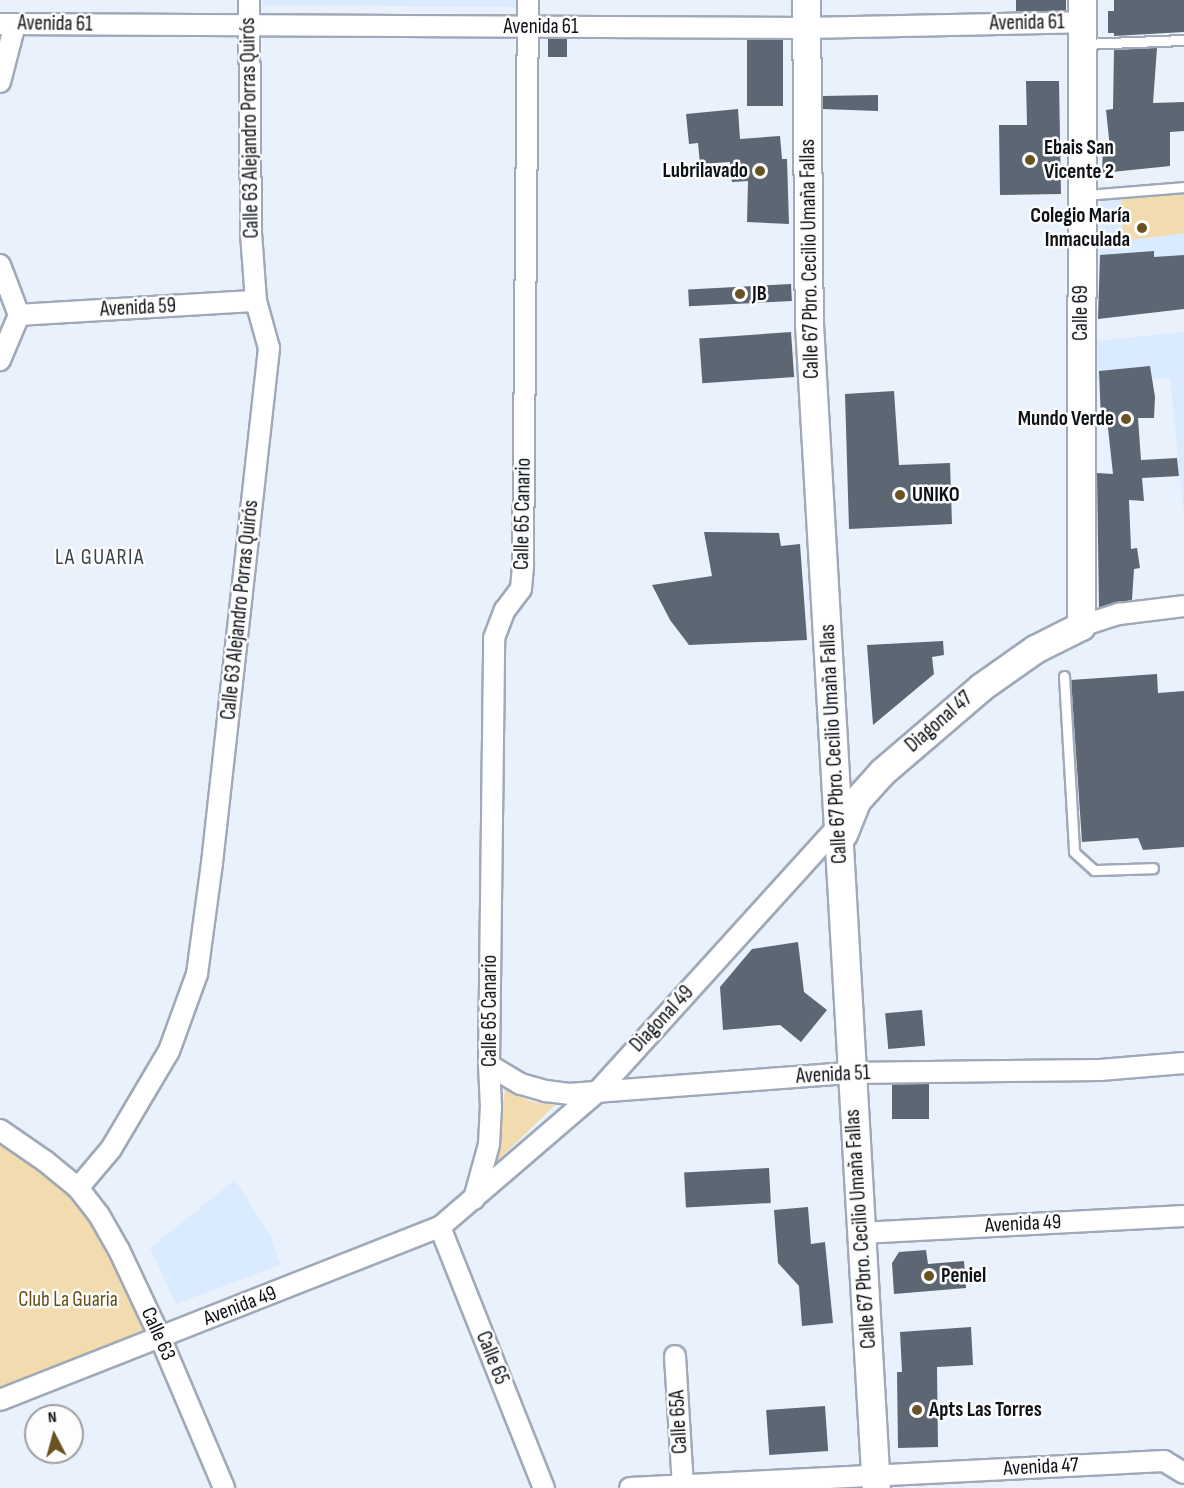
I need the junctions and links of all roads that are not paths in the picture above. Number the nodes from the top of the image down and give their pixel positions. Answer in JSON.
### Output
{"nodes":[{"id":1,"x":249,"y":0,"type":"edge"},
{"id":2,"x":528,"y":0,"type":"edge"},
{"id":3,"x":806,"y":0,"type":"edge"},
{"id":4,"x":1082,"y":22,"type":"edge"},
{"id":5,"x":7,"y":24,"type":"edge"},
{"id":6,"x":249,"y":26,"type":"junction"},
{"id":7,"x":528,"y":27,"type":"junction"},
{"id":8,"x":806,"y":28,"type":"junction"},
{"id":9,"x":1184,"y":40,"type":"edge"},
{"id":10,"x":0,"y":82,"type":"edge"},
{"id":11,"x":1184,"y":188,"type":"edge"},
{"id":12,"x":1081,"y":196,"type":"junction"},
{"id":13,"x":0,"y":265,"type":"edge"},
{"id":14,"x":256,"y":301,"type":"junction"},
{"id":15,"x":19,"y":315,"type":"junction"},
{"id":16,"x":0,"y":360,"type":"edge"},
{"id":17,"x":1184,"y":606,"type":"edge"},
{"id":18,"x":1081,"y":626,"type":"junction"},
{"id":19,"x":1064,"y":676,"type":"dead end"},
{"id":20,"x":835,"y":753,"type":"junction"},
{"id":21,"x":882,"y":772,"type":"junction"},
{"id":22,"x":838,"y":826,"type":"junction"},
{"id":23,"x":839,"y":856,"type":"junction"},
{"id":24,"x":1153,"y":868,"type":"dead end"},
{"id":25,"x":1184,"y":1063,"type":"edge"},
{"id":26,"x":489,"y":1065,"type":"junction"},
{"id":27,"x":851,"y":1073,"type":"junction"},
{"id":28,"x":598,"y":1091,"type":"junction"},
{"id":29,"x":0,"y":1130,"type":"edge"},
{"id":30,"x":78,"y":1188,"type":"junction"},
{"id":31,"x":474,"y":1199,"type":"junction"},
{"id":32,"x":1184,"y":1216,"type":"edge"},
{"id":33,"x":440,"y":1227,"type":"junction"},
{"id":34,"x":861,"y":1233,"type":"junction"},
{"id":35,"x":160,"y":1337,"type":"junction"},
{"id":36,"x":675,"y":1356,"type":"dead end"},
{"id":37,"x":0,"y":1400,"type":"edge"},
{"id":38,"x":1184,"y":1473,"type":"edge"},
{"id":39,"x":876,"y":1482,"type":"edge"},
{"id":40,"x":683,"y":1487,"type":"edge"},
{"id":41,"x":224,"y":1488,"type":"edge"},
{"id":42,"x":544,"y":1488,"type":"edge"},
{"id":43,"x":630,"y":1488,"type":"edge"}],
"edges":[{"from":1,"to":6,"type":"street","name":"Calle 63 Alejandro Porras Quirós"},
{"from":2,"to":7,"type":"street","name":"Calle 65 Canario"},
{"from":3,"to":8,"type":"main road","name":"Calle 67 Pbro. Cecilio Umaña Fallas"},
{"from":4,"to":8,"type":"street","name":"Avenida 61"},
{"from":4,"to":9,"type":"lane","name":"Avenida 61"},
{"from":4,"to":12,"type":"main road","name":"Calle 69"},
{"from":5,"to":6,"type":"street","name":"Avenida 61"},
{"from":5,"to":10,"type":"street"},
{"from":6,"to":7,"type":"street","name":"Avenida 61"},
{"from":6,"to":14,"type":"street","name":"Calle 63 Alejandro Porras Quirós"},
{"from":7,"to":8,"type":"street","name":"Avenida 61"},
{"from":7,"to":26,"type":"street","name":"Calle 65 Canario"},
{"from":8,"to":20,"type":"main road","name":"Calle 67 Pbro. Cecilio Umaña Fallas"},
{"from":11,"to":12,"type":"lane"},
{"from":12,"to":18,"type":"main road","name":"Calle 69"},
{"from":13,"to":15,"type":"street"},
{"from":14,"to":15,"type":"street","name":"Avenida 59"},
{"from":14,"to":30,"type":"street","name":"Calle 63 Alejandro Porras Quirós"},
{"from":15,"to":16,"type":"street"},
{"from":17,"to":18,"type":"street"},
{"from":18,"to":21,"type":"main road","name":"Diagonal 47"},
{"from":19,"to":24,"type":"lane"},
{"from":20,"to":21,"type":"main road"},
{"from":20,"to":22,"type":"main road","name":"Calle 67 Pbro. Cecilio Umaña Fallas"},
{"from":21,"to":23,"type":"main road","name":"Diagonal 47"},
{"from":22,"to":23,"type":"main road","name":"Calle 67 Pbro. Cecilio Umaña Fallas"},
{"from":22,"to":28,"type":"street","name":"Diagonal 49"},
{"from":23,"to":27,"type":"main road","name":"Calle 67 Pbro. Cecilio Umaña Fallas"},
{"from":25,"to":27,"type":"street","name":"Avenida 51"},
{"from":26,"to":28,"type":"street","name":"Avenida 51"},
{"from":26,"to":31,"type":"street","name":"Calle 65 Canario"},
{"from":27,"to":28,"type":"street","name":"Avenida 51"},
{"from":27,"to":34,"type":"main road","name":"Calle 67 Pbro. Cecilio Umaña Fallas"},
{"from":28,"to":31,"type":"street","name":"Diagonal 49"},
{"from":29,"to":30,"type":"street"},
{"from":30,"to":35,"type":"street","name":"Calle 63"},
{"from":31,"to":33,"type":"street","name":"Avenida 49"},
{"from":32,"to":34,"type":"street","name":"Avenida 49"},
{"from":33,"to":35,"type":"street","name":"Avenida 49"},
{"from":33,"to":42,"type":"street","name":"Calle 65"},
{"from":34,"to":39,"type":"main road","name":"Calle 67 Pbro. Cecilio Umaña Fallas"},
{"from":35,"to":37,"type":"street","name":"Avenida 49"},
{"from":35,"to":41,"type":"street","name":"Calle 63"},
{"from":36,"to":40,"type":"street","name":"Calle 65A"},
{"from":38,"to":39,"type":"street","name":"Avenida 47"},
{"from":39,"to":40,"type":"street","name":"Avenida 47"},
{"from":40,"to":43,"type":"street","name":"Avenida 47"}]}
